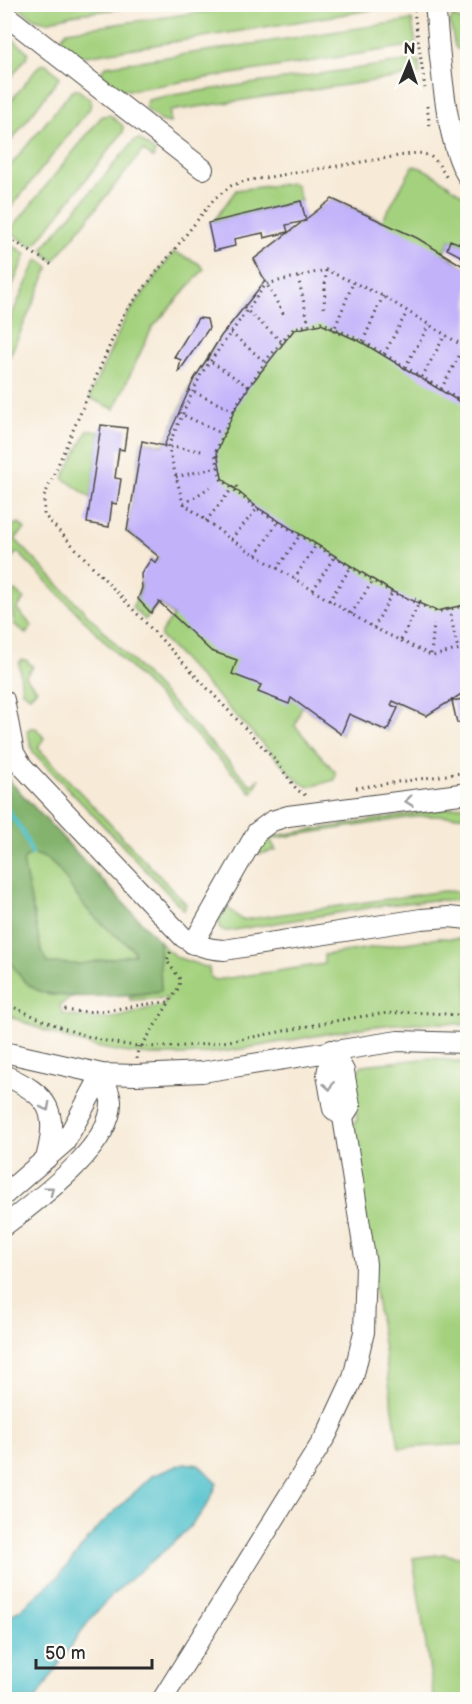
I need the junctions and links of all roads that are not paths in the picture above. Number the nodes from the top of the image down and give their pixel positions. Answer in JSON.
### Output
{"nodes":[{"id":1,"x":435,"y":4,"type":"edge"},
{"id":2,"x":4,"y":14,"type":"edge"},
{"id":3,"x":203,"y":169,"type":"dead end"},
{"id":4,"x":458,"y":179,"type":"edge"},
{"id":5,"x":4,"y":700,"type":"edge"},
{"id":6,"x":468,"y":793,"type":"edge"},
{"id":7,"x":468,"y":919,"type":"edge"},
{"id":8,"x":194,"y":944,"type":"junction"},
{"id":9,"x":468,"y":1042,"type":"edge"},
{"id":10,"x":332,"y":1050,"type":"junction"},
{"id":11,"x":4,"y":1052,"type":"edge"},
{"id":12,"x":102,"y":1074,"type":"junction"},
{"id":13,"x":4,"y":1075,"type":"edge"},
{"id":14,"x":46,"y":1159,"type":"junction"},
{"id":15,"x":4,"y":1195,"type":"edge"},
{"id":16,"x":4,"y":1227,"type":"edge"},
{"id":17,"x":162,"y":1700,"type":"edge"}],
"edges":[{"from":1,"to":4,"type":"street"},
{"from":2,"to":3,"type":"street"},
{"from":5,"to":8,"type":"street"},
{"from":6,"to":8,"type":"street","one_way":true},
{"from":7,"to":8,"type":"street"},
{"from":9,"to":10,"type":"street"},
{"from":10,"to":12,"type":"street"},
{"from":10,"to":17,"type":"street"},
{"from":11,"to":12,"type":"street"},
{"from":12,"to":14,"type":"street"},
{"from":16,"to":12,"type":"street","one_way":true},
{"from":13,"to":14,"type":"street","one_way":true},
{"from":14,"to":15,"type":"street"}]}
